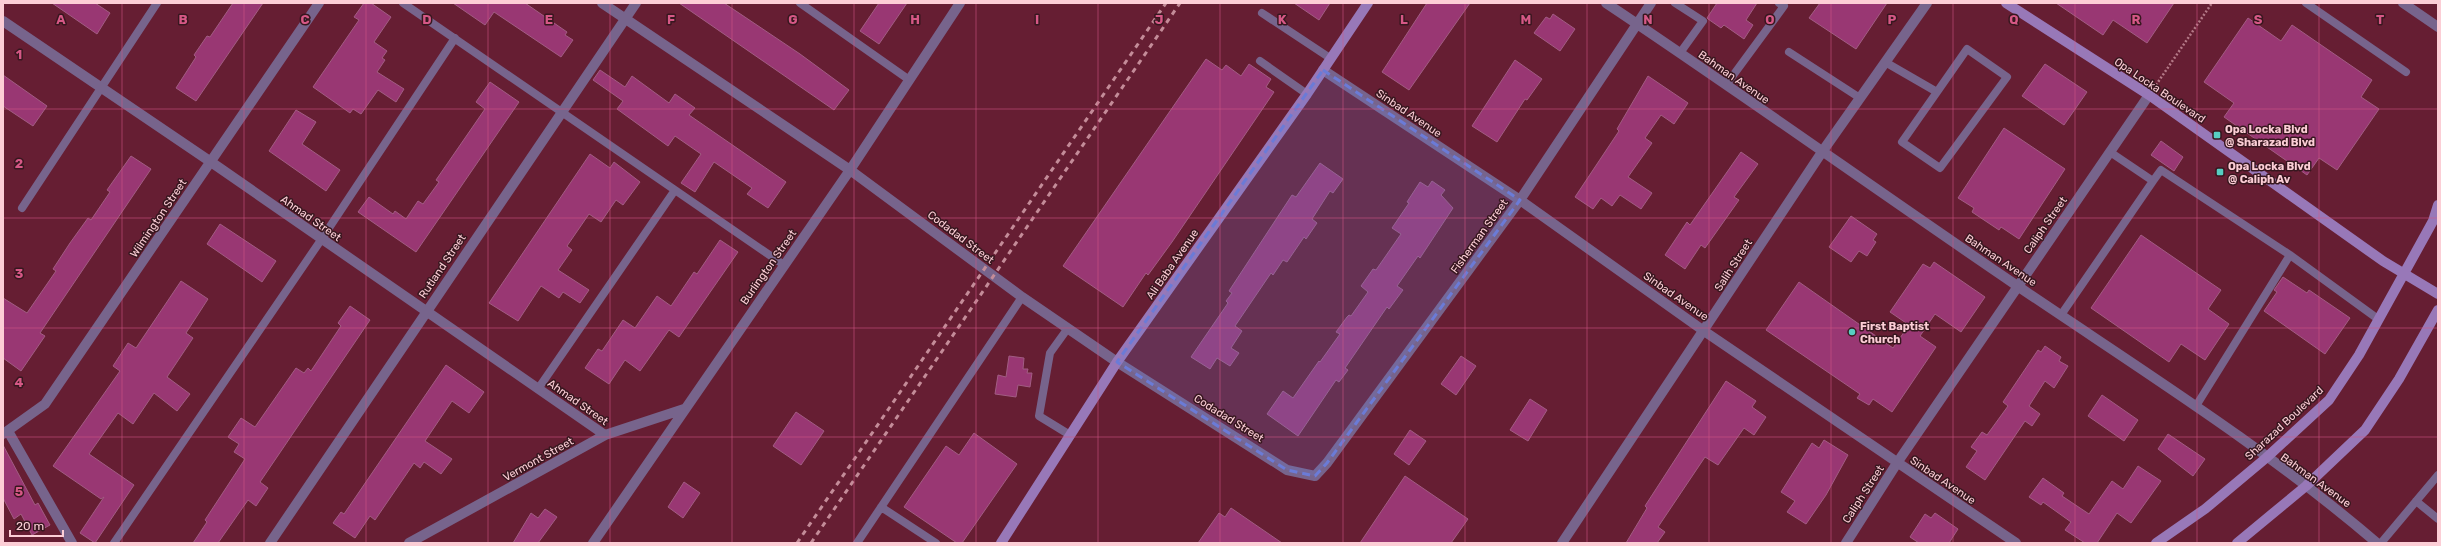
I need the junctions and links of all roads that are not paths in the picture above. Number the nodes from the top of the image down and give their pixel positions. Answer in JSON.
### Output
{"nodes":[{"id":1,"x":158,"y":3,"type":"edge"},
{"id":2,"x":319,"y":3,"type":"edge"},
{"id":3,"x":402,"y":3,"type":"edge"},
{"id":4,"x":602,"y":3,"type":"edge"},
{"id":5,"x":636,"y":3,"type":"edge"},
{"id":6,"x":801,"y":3,"type":"edge"},
{"id":7,"x":960,"y":3,"type":"edge"},
{"id":8,"x":1368,"y":3,"type":"edge"},
{"id":9,"x":1606,"y":3,"type":"edge"},
{"id":10,"x":1651,"y":3,"type":"edge"},
{"id":11,"x":1675,"y":3,"type":"edge"},
{"id":12,"x":1779,"y":3,"type":"edge"},
{"id":13,"x":1927,"y":3,"type":"edge"},
{"id":14,"x":2006,"y":3,"type":"edge"},
{"id":15,"x":2306,"y":3,"type":"edge"},
{"id":16,"x":2403,"y":3,"type":"edge"},
{"id":17,"x":1262,"y":12,"type":"dead end"},
{"id":18,"x":625,"y":19,"type":"junction"},
{"id":19,"x":3,"y":21,"type":"edge"},
{"id":20,"x":1636,"y":23,"type":"junction"},
{"id":21,"x":2438,"y":27,"type":"edge"},
{"id":22,"x":455,"y":38,"type":"junction"},
{"id":23,"x":1789,"y":52,"type":"dead end"},
{"id":24,"x":1680,"y":53,"type":"junction"},
{"id":25,"x":1330,"y":58,"type":"junction"},
{"id":26,"x":1260,"y":61,"type":"dead end"},
{"id":27,"x":1885,"y":62,"type":"junction"},
{"id":28,"x":1323,"y":70,"type":"junction"},
{"id":29,"x":2406,"y":72,"type":"dead end"},
{"id":30,"x":908,"y":79,"type":"junction"},
{"id":31,"x":1726,"y":85,"type":"junction"},
{"id":32,"x":101,"y":86,"type":"junction"},
{"id":33,"x":1937,"y":92,"type":"junction"},
{"id":34,"x":1307,"y":94,"type":"junction"},
{"id":35,"x":2149,"y":95,"type":"junction"},
{"id":36,"x":1860,"y":98,"type":"junction"},
{"id":37,"x":561,"y":112,"type":"junction"},
{"id":38,"x":1822,"y":152,"type":"junction"},
{"id":39,"x":2110,"y":152,"type":"junction"},
{"id":40,"x":211,"y":162,"type":"junction"},
{"id":41,"x":850,"y":170,"type":"junction"},
{"id":42,"x":2153,"y":181,"type":"junction"},
{"id":43,"x":676,"y":190,"type":"junction"},
{"id":44,"x":1520,"y":200,"type":"junction"},
{"id":45,"x":2438,"y":205,"type":"edge"},
{"id":46,"x":22,"y":208,"type":"dead end"},
{"id":47,"x":321,"y":240,"type":"junction"},
{"id":48,"x":2290,"y":255,"type":"junction"},
{"id":49,"x":784,"y":265,"type":"junction"},
{"id":50,"x":2403,"y":274,"type":"junction"},
{"id":51,"x":2017,"y":286,"type":"junction"},
{"id":52,"x":2438,"y":294,"type":"edge"},
{"id":53,"x":1022,"y":297,"type":"junction"},
{"id":54,"x":2438,"y":310,"type":"edge"},
{"id":55,"x":426,"y":311,"type":"junction"},
{"id":56,"x":2061,"y":315,"type":"junction"},
{"id":57,"x":2378,"y":319,"type":"junction"},
{"id":58,"x":1068,"y":328,"type":"junction"},
{"id":59,"x":1704,"y":331,"type":"junction"},
{"id":60,"x":1117,"y":362,"type":"junction"},
{"id":61,"x":538,"y":389,"type":"junction"},
{"id":62,"x":2196,"y":406,"type":"junction"},
{"id":63,"x":684,"y":409,"type":"junction"},
{"id":64,"x":6,"y":432,"type":"edge"},
{"id":65,"x":605,"y":435,"type":"junction"},
{"id":66,"x":1070,"y":435,"type":"junction"},
{"id":67,"x":2266,"y":458,"type":"junction"},
{"id":68,"x":1898,"y":463,"type":"junction"},
{"id":69,"x":2438,"y":475,"type":"edge"},
{"id":70,"x":1314,"y":476,"type":"joint"},
{"id":71,"x":2306,"y":486,"type":"junction"},
{"id":72,"x":2416,"y":501,"type":"junction"},
{"id":73,"x":882,"y":507,"type":"junction"},
{"id":74,"x":2438,"y":519,"type":"edge"},
{"id":75,"x":72,"y":543,"type":"edge"},
{"id":76,"x":114,"y":543,"type":"edge"},
{"id":77,"x":270,"y":543,"type":"edge"},
{"id":78,"x":409,"y":543,"type":"edge"},
{"id":79,"x":593,"y":543,"type":"edge"},
{"id":80,"x":857,"y":543,"type":"edge"},
{"id":81,"x":936,"y":543,"type":"edge"},
{"id":82,"x":1001,"y":543,"type":"edge"},
{"id":83,"x":1562,"y":543,"type":"edge"},
{"id":84,"x":1846,"y":543,"type":"edge"},
{"id":85,"x":2016,"y":543,"type":"edge"},
{"id":86,"x":2156,"y":543,"type":"edge"},
{"id":87,"x":2237,"y":543,"type":"edge"},
{"id":88,"x":2377,"y":543,"type":"edge"},
{"id":89,"x":2381,"y":543,"type":"edge"}],
"edges":[{"from":1,"to":32,"type":"lane"},
{"from":2,"to":40,"type":"street","name":"Wilmington Street"},
{"from":3,"to":22,"type":"lane"},
{"from":4,"to":18,"type":"street","name":"Codadad Street"},
{"from":5,"to":18,"type":"street","name":"Rutland Street"},
{"from":6,"to":30,"type":"lane"},
{"from":7,"to":30,"type":"street","name":"Burlington Street"},
{"from":8,"to":25,"type":"street","name":"Ali Baba Avenue"},
{"from":9,"to":20,"type":"street","name":"Bahman Avenue"},
{"from":10,"to":20,"type":"street","name":"Fisherman Street"},
{"from":11,"to":24,"type":"lane"},
{"from":12,"to":31,"type":"lane"},
{"from":13,"to":27,"type":"street","name":"Salih Street"},
{"from":14,"to":35,"type":"street","name":"Opa Locka Boulevard"},
{"from":15,"to":29,"type":"lane"},
{"from":16,"to":21,"type":"street"},
{"from":17,"to":25,"type":"lane"},
{"from":18,"to":37,"type":"street","name":"Rutland Street"},
{"from":18,"to":41,"type":"street","name":"Codadad Street"},
{"from":19,"to":32,"type":"street","name":"Ahmad Street"},
{"from":20,"to":24,"type":"street","name":"Bahman Avenue"},
{"from":20,"to":44,"type":"street","name":"Fisherman Street"},
{"from":22,"to":37,"type":"lane"},
{"from":22,"to":47,"type":"lane"},
{"from":23,"to":36,"type":"lane"},
{"from":24,"to":31,"type":"street","name":"Bahman Avenue"},
{"from":25,"to":28,"type":"street","name":"Ali Baba Avenue"},
{"from":26,"to":34,"type":"lane"},
{"from":27,"to":33,"type":"lane"},
{"from":27,"to":36,"type":"street","name":"Salih Street"},
{"from":28,"to":34,"type":"street","name":"Ali Baba Avenue"},
{"from":28,"to":44,"type":"street","name":"Sinbad Avenue"},
{"from":30,"to":41,"type":"street","name":"Burlington Street"},
{"from":31,"to":38,"type":"street","name":"Bahman Avenue"},
{"from":32,"to":40,"type":"street","name":"Ahmad Street"},
{"from":32,"to":46,"type":"lane"},
{"from":33,"to":33,"type":"lane"},
{"from":34,"to":60,"type":"street","name":"Ali Baba Avenue"},
{"from":35,"to":39,"type":"street","name":"Caliph Street"},
{"from":35,"to":50,"type":"street","name":"Opa Locka Boulevard"},
{"from":36,"to":38,"type":"street","name":"Salih Street"},
{"from":37,"to":43,"type":"lane"},
{"from":37,"to":55,"type":"street","name":"Rutland Street"},
{"from":38,"to":51,"type":"street","name":"Bahman Avenue"},
{"from":38,"to":59,"type":"street","name":"Salih Street"},
{"from":39,"to":42,"type":"lane"},
{"from":39,"to":51,"type":"street","name":"Caliph Street"},
{"from":40,"to":47,"type":"street","name":"Ahmad Street"},
{"from":40,"to":64,"type":"street","name":"Wilmington Street"},
{"from":41,"to":49,"type":"street","name":"Burlington Street"},
{"from":41,"to":53,"type":"street","name":"Codadad Street"},
{"from":42,"to":48,"type":"lane"},
{"from":42,"to":56,"type":"lane"},
{"from":43,"to":49,"type":"lane"},
{"from":43,"to":61,"type":"lane"},
{"from":44,"to":59,"type":"street","name":"Sinbad Avenue"},
{"from":44,"to":70,"type":"street","name":"Fisherman Street"},
{"from":45,"to":50,"type":"street","name":"Sharazad Boulevard"},
{"from":47,"to":55,"type":"street","name":"Ahmad Street"},
{"from":47,"to":76,"type":"lane"},
{"from":48,"to":57,"type":"lane"},
{"from":48,"to":62,"type":"lane"},
{"from":49,"to":63,"type":"street","name":"Burlington Street"},
{"from":50,"to":52,"type":"street","name":"Opa Locka Boulevard"},
{"from":50,"to":57,"type":"street","name":"Sharazad Boulevard"},
{"from":51,"to":56,"type":"street","name":"Bahman Avenue"},
{"from":51,"to":68,"type":"street","name":"Caliph Street"},
{"from":53,"to":58,"type":"street","name":"Codadad Street"},
{"from":53,"to":73,"type":"lane"},
{"from":54,"to":71,"type":"street"},
{"from":55,"to":61,"type":"street","name":"Ahmad Street"},
{"from":55,"to":77,"type":"street","name":"Rutland Street"},
{"from":56,"to":62,"type":"street","name":"Bahman Avenue"},
{"from":57,"to":67,"type":"street","name":"Sharazad Boulevard"},
{"from":58,"to":60,"type":"street","name":"Codadad Street"},
{"from":58,"to":66,"type":"lane"},
{"from":59,"to":68,"type":"street","name":"Sinbad Avenue"},
{"from":59,"to":83,"type":"street","name":"Salih Street"},
{"from":60,"to":66,"type":"street","name":"Ali Baba Avenue"},
{"from":60,"to":70,"type":"street","name":"Codadad Street"},
{"from":61,"to":65,"type":"street","name":"Ahmad Street"},
{"from":62,"to":67,"type":"street","name":"Bahman Avenue"},
{"from":63,"to":65,"type":"street","name":"Vermont Street"},
{"from":63,"to":79,"type":"street","name":"Burlington Street"},
{"from":64,"to":75,"type":"street"},
{"from":65,"to":78,"type":"street","name":"Vermont Street"},
{"from":66,"to":82,"type":"street","name":"Ali Baba Avenue"},
{"from":67,"to":71,"type":"street","name":"Bahman Avenue"},
{"from":67,"to":86,"type":"street","name":"Sharazad Boulevard"},
{"from":68,"to":84,"type":"street","name":"Caliph Street"},
{"from":68,"to":85,"type":"street","name":"Sinbad Avenue"},
{"from":69,"to":72,"type":"lane"},
{"from":71,"to":87,"type":"street"},
{"from":71,"to":88,"type":"street","name":"Bahman Avenue"},
{"from":72,"to":74,"type":"lane"},
{"from":72,"to":89,"type":"lane"},
{"from":73,"to":80,"type":"lane"},
{"from":73,"to":81,"type":"lane"}]}
